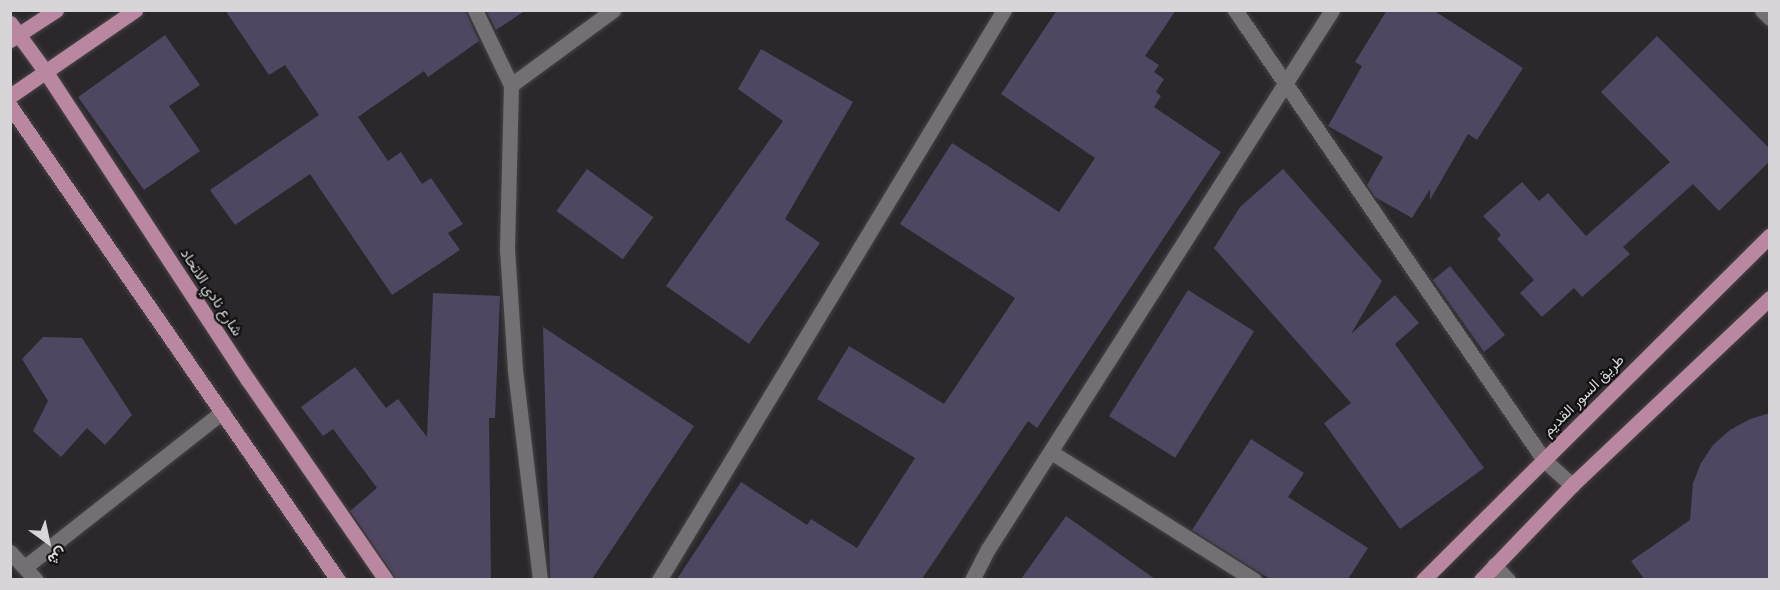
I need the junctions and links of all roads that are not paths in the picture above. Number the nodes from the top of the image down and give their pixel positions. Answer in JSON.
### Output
{"nodes":[{"id":1,"x":56,"y":10,"type":"edge"},
{"id":2,"x":135,"y":10,"type":"edge"},
{"id":3,"x":475,"y":10,"type":"edge"},
{"id":4,"x":613,"y":10,"type":"edge"},
{"id":5,"x":1004,"y":10,"type":"edge"},
{"id":6,"x":1235,"y":10,"type":"edge"},
{"id":7,"x":1332,"y":10,"type":"edge"},
{"id":8,"x":1762,"y":10,"type":"edge"},
{"id":9,"x":1770,"y":18,"type":"edge"},
{"id":10,"x":13,"y":33,"type":"edge"},
{"id":11,"x":45,"y":71,"type":"junction"},
{"id":12,"x":1287,"y":84,"type":"junction"},
{"id":13,"x":511,"y":85,"type":"junction"},
{"id":14,"x":10,"y":96,"type":"edge"},
{"id":15,"x":10,"y":106,"type":"edge"},
{"id":16,"x":1770,"y":236,"type":"edge"},
{"id":17,"x":1770,"y":298,"type":"edge"},
{"id":18,"x":222,"y":412,"type":"junction"},
{"id":19,"x":1051,"y":452,"type":"junction"},
{"id":20,"x":1544,"y":460,"type":"junction"},
{"id":21,"x":1572,"y":485,"type":"junction"},
{"id":22,"x":10,"y":552,"type":"edge"},
{"id":23,"x":1494,"y":566,"type":"junction"},
{"id":24,"x":25,"y":567,"type":"junction"},
{"id":25,"x":36,"y":579,"type":"edge"},
{"id":26,"x":338,"y":579,"type":"edge"},
{"id":27,"x":386,"y":579,"type":"edge"},
{"id":28,"x":540,"y":579,"type":"edge"},
{"id":29,"x":659,"y":579,"type":"edge"},
{"id":30,"x":972,"y":579,"type":"edge"},
{"id":31,"x":1254,"y":579,"type":"edge"},
{"id":32,"x":1423,"y":579,"type":"edge"},
{"id":33,"x":1481,"y":579,"type":"edge"},
{"id":34,"x":1508,"y":579,"type":"edge"}],
"edges":[{"from":1,"to":10,"type":"main road"},
{"from":2,"to":11,"type":"main road"},
{"from":3,"to":13,"type":"street"},
{"from":4,"to":13,"type":"street"},
{"from":5,"to":29,"type":"street"},
{"from":6,"to":12,"type":"street"},
{"from":7,"to":12,"type":"street"},
{"from":8,"to":9,"type":"street"},
{"from":10,"to":11,"type":"main road","name":"شارع نادي الاتحاد"},
{"from":11,"to":14,"type":"main road"},
{"from":11,"to":27,"type":"main road","name":"شارع نادي الاتحاد"},
{"from":12,"to":19,"type":"street"},
{"from":12,"to":20,"type":"street"},
{"from":13,"to":28,"type":"street"},
{"from":15,"to":18,"type":"main road"},
{"from":16,"to":20,"type":"main road","name":"طريق السور القديم"},
{"from":17,"to":21,"type":"main road"},
{"from":18,"to":24,"type":"street"},
{"from":18,"to":26,"type":"main road"},
{"from":19,"to":30,"type":"street"},
{"from":19,"to":31,"type":"street"},
{"from":20,"to":21,"type":"street"},
{"from":20,"to":32,"type":"main road","name":"طريق السور القديم"},
{"from":21,"to":23,"type":"main road"},
{"from":22,"to":24,"type":"street"},
{"from":23,"to":33,"type":"main road"},
{"from":23,"to":34,"type":"street"},
{"from":24,"to":25,"type":"street"}]}
